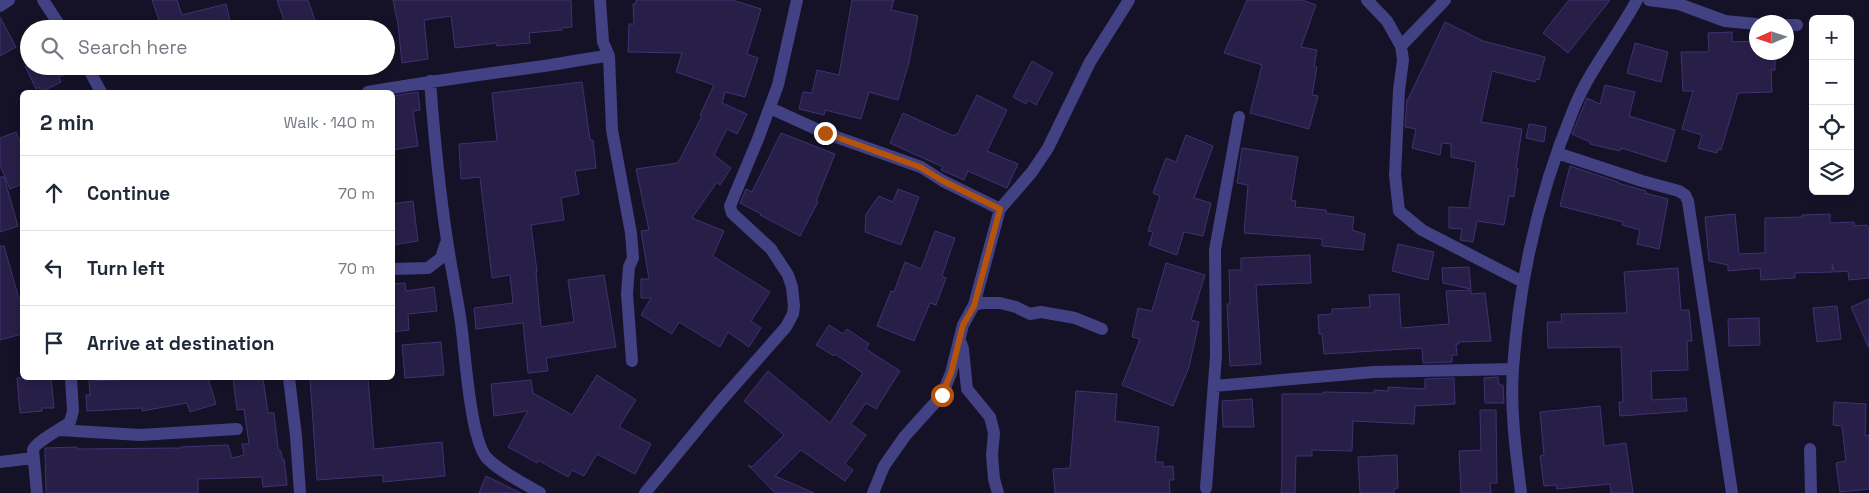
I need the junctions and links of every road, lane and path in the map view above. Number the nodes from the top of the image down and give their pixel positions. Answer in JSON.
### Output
{"nodes":[{"id":1,"x":9,"y":0,"type":"edge"},
{"id":2,"x":43,"y":0,"type":"edge"},
{"id":3,"x":600,"y":0,"type":"edge"},
{"id":4,"x":797,"y":0,"type":"edge"},
{"id":5,"x":1129,"y":0,"type":"edge"},
{"id":6,"x":1367,"y":0,"type":"edge"},
{"id":7,"x":1445,"y":0,"type":"edge"},
{"id":8,"x":1636,"y":0,"type":"edge"},
{"id":9,"x":1649,"y":0,"type":"edge"},
{"id":10,"x":0,"y":6,"type":"edge"},
{"id":11,"x":56,"y":20,"type":"edge"},
{"id":12,"x":1749,"y":23,"type":"edge"},
{"id":13,"x":1401,"y":46,"type":"junction"},
{"id":14,"x":608,"y":56,"type":"junction"},
{"id":15,"x":91,"y":75,"type":"edge"},
{"id":16,"x":430,"y":81,"type":"junction"},
{"id":17,"x":100,"y":90,"type":"edge"},
{"id":18,"x":379,"y":90,"type":"edge"},
{"id":19,"x":770,"y":108,"type":"junction"},
{"id":20,"x":1239,"y":117,"type":"dead end"},
{"id":21,"x":1557,"y":153,"type":"junction"},
{"id":22,"x":1000,"y":209,"type":"junction"},
{"id":23,"x":447,"y":241,"type":"junction"},
{"id":24,"x":395,"y":269,"type":"edge"},
{"id":25,"x":1523,"y":282,"type":"junction"},
{"id":26,"x":974,"y":306,"type":"junction"},
{"id":27,"x":1102,"y":330,"type":"dead end"},
{"id":28,"x":960,"y":340,"type":"junction"},
{"id":29,"x":632,"y":361,"type":"dead end"},
{"id":30,"x":1513,"y":369,"type":"junction"},
{"id":31,"x":71,"y":380,"type":"edge"},
{"id":32,"x":288,"y":380,"type":"edge"},
{"id":33,"x":1214,"y":386,"type":"junction"},
{"id":34,"x":237,"y":429,"type":"dead end"},
{"id":35,"x":59,"y":430,"type":"junction"},
{"id":36,"x":1810,"y":450,"type":"dead end"},
{"id":37,"x":33,"y":458,"type":"junction"},
{"id":38,"x":0,"y":462,"type":"edge"},
{"id":39,"x":1206,"y":488,"type":"dead end"},
{"id":40,"x":36,"y":493,"type":"edge"},
{"id":41,"x":300,"y":493,"type":"edge"},
{"id":42,"x":540,"y":493,"type":"edge"},
{"id":43,"x":645,"y":493,"type":"edge"},
{"id":44,"x":873,"y":493,"type":"edge"},
{"id":45,"x":998,"y":493,"type":"edge"},
{"id":46,"x":1521,"y":493,"type":"edge"},
{"id":47,"x":1732,"y":493,"type":"edge"},
{"id":48,"x":1811,"y":493,"type":"edge"}],
"edges":[{"from":1,"to":10,"type":"street"},
{"from":2,"to":11,"type":"street"},
{"from":3,"to":14,"type":"street"},
{"from":4,"to":19,"type":"street"},
{"from":5,"to":22,"type":"street"},
{"from":6,"to":13,"type":"street"},
{"from":7,"to":13,"type":"street"},
{"from":8,"to":21,"type":"street"},
{"from":9,"to":12,"type":"street"},
{"from":13,"to":25,"type":"street"},
{"from":14,"to":16,"type":"street"},
{"from":14,"to":29,"type":"street"},
{"from":15,"to":17,"type":"street"},
{"from":16,"to":18,"type":"street"},
{"from":16,"to":23,"type":"street"},
{"from":19,"to":22,"type":"street"},
{"from":19,"to":43,"type":"street"},
{"from":20,"to":33,"type":"street"},
{"from":21,"to":25,"type":"street"},
{"from":21,"to":47,"type":"street"},
{"from":22,"to":26,"type":"street"},
{"from":23,"to":24,"type":"street"},
{"from":23,"to":42,"type":"street"},
{"from":25,"to":30,"type":"street"},
{"from":26,"to":27,"type":"street"},
{"from":26,"to":28,"type":"street"},
{"from":28,"to":44,"type":"street"},
{"from":28,"to":45,"type":"street"},
{"from":30,"to":33,"type":"street"},
{"from":30,"to":46,"type":"street"},
{"from":31,"to":35,"type":"street"},
{"from":32,"to":41,"type":"street"},
{"from":33,"to":39,"type":"street"},
{"from":34,"to":35,"type":"street"},
{"from":35,"to":37,"type":"street"},
{"from":36,"to":48,"type":"street"},
{"from":37,"to":38,"type":"street"},
{"from":37,"to":40,"type":"street"}]}
